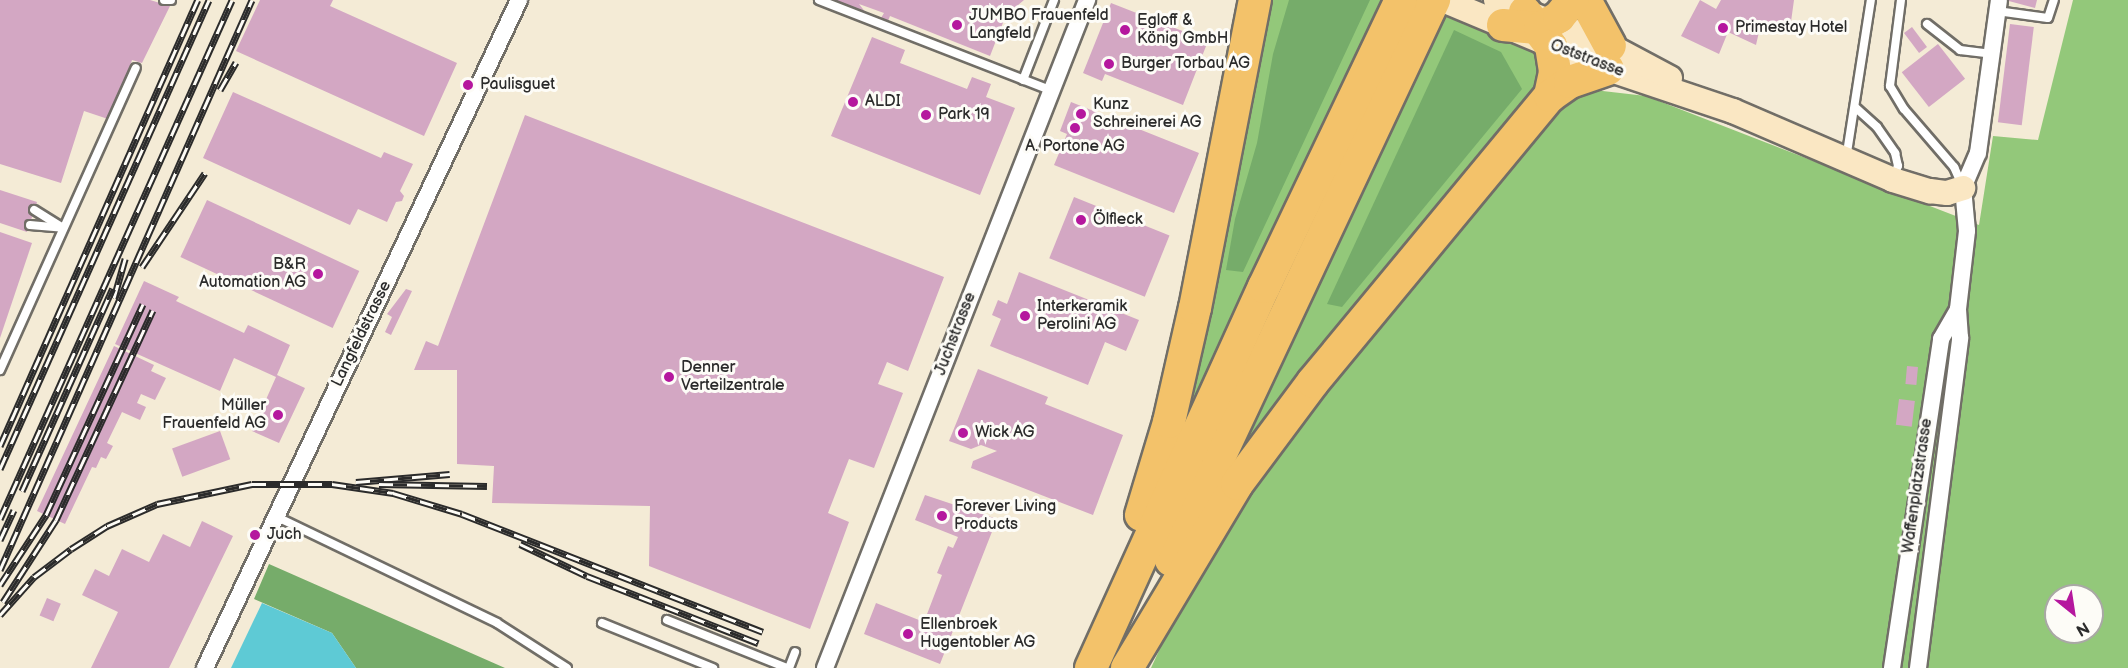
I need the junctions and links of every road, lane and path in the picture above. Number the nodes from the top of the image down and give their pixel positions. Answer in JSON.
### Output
{"nodes":[{"id":1,"x":164,"y":0,"type":"edge"},
{"id":2,"x":171,"y":0,"type":"edge"},
{"id":3,"x":519,"y":0,"type":"edge"},
{"id":4,"x":819,"y":0,"type":"edge"},
{"id":5,"x":1054,"y":0,"type":"edge"},
{"id":6,"x":1087,"y":0,"type":"edge"},
{"id":7,"x":1401,"y":0,"type":"edge"},
{"id":8,"x":1434,"y":0,"type":"edge"},
{"id":9,"x":1443,"y":0,"type":"edge"},
{"id":10,"x":1573,"y":0,"type":"edge"},
{"id":11,"x":1585,"y":0,"type":"edge"},
{"id":12,"x":1871,"y":0,"type":"edge"},
{"id":13,"x":1901,"y":0,"type":"edge"},
{"id":14,"x":2054,"y":0,"type":"edge"},
{"id":15,"x":1998,"y":6,"type":"edge"},
{"id":16,"x":1251,"y":7,"type":"edge"},
{"id":17,"x":1520,"y":21,"type":"edge"},
{"id":18,"x":1928,"y":24,"type":"dead end"},
{"id":19,"x":1992,"y":54,"type":"junction"},
{"id":20,"x":1609,"y":57,"type":"junction"},
{"id":21,"x":136,"y":68,"type":"dead end"},
{"id":22,"x":1023,"y":80,"type":"junction"},
{"id":23,"x":1052,"y":91,"type":"junction"},
{"id":24,"x":1550,"y":96,"type":"junction"},
{"id":25,"x":1856,"y":108,"type":"junction"},
{"id":26,"x":1846,"y":159,"type":"junction"},
{"id":27,"x":1893,"y":180,"type":"junction"},
{"id":28,"x":1963,"y":188,"type":"junction"},
{"id":29,"x":34,"y":210,"type":"dead end"},
{"id":30,"x":30,"y":225,"type":"dead end"},
{"id":31,"x":63,"y":228,"type":"junction"},
{"id":32,"x":1958,"y":309,"type":"junction"},
{"id":33,"x":0,"y":370,"type":"edge"},
{"id":34,"x":275,"y":516,"type":"junction"},
{"id":35,"x":667,"y":620,"type":"dead end"},
{"id":36,"x":602,"y":623,"type":"dead end"},
{"id":37,"x":795,"y":652,"type":"dead end"},
{"id":38,"x":1110,"y":664,"type":"edge"},
{"id":39,"x":205,"y":668,"type":"edge"},
{"id":40,"x":567,"y":668,"type":"edge"},
{"id":41,"x":712,"y":668,"type":"edge"},
{"id":42,"x":788,"y":668,"type":"edge"},
{"id":43,"x":825,"y":668,"type":"edge"},
{"id":44,"x":1892,"y":668,"type":"edge"},
{"id":45,"x":1918,"y":668,"type":"edge"}],
"edges":[{"from":1,"to":2,"type":"lane"},
{"from":3,"to":34,"type":"street","name":"Langfeldstrasse"},
{"from":4,"to":22,"type":"lane"},
{"from":5,"to":22,"type":"lane"},
{"from":6,"to":23,"type":"street","name":"Juchstrasse"},
{"from":7,"to":38,"type":"highway"},
{"from":8,"to":38,"type":"highway"},
{"from":9,"to":17,"type":"main road","name":"Oststrasse"},
{"from":10,"to":17,"type":"highway"},
{"from":11,"to":20,"type":"highway"},
{"from":12,"to":25,"type":"lane"},
{"from":13,"to":28,"type":"lane"},
{"from":14,"to":15,"type":"lane"},
{"from":15,"to":19,"type":"street","name":"Waffenplatzstrasse"},
{"from":16,"to":38,"type":"highway"},
{"from":17,"to":20,"type":"main road","name":"Oststrasse"},
{"from":17,"to":24,"type":"highway"},
{"from":18,"to":19,"type":"lane"},
{"from":19,"to":28,"type":"street","name":"Waffenplatzstrasse"},
{"from":20,"to":24,"type":"highway"},
{"from":20,"to":26,"type":"main road","name":"Oststrasse"},
{"from":21,"to":31,"type":"lane"},
{"from":22,"to":23,"type":"lane"},
{"from":23,"to":43,"type":"street","name":"Juchstrasse"},
{"from":24,"to":38,"type":"highway"},
{"from":25,"to":26,"type":"lane"},
{"from":25,"to":27,"type":"lane"},
{"from":26,"to":27,"type":"main road","name":"Oststrasse"},
{"from":27,"to":28,"type":"main road","name":"Oststrasse"},
{"from":28,"to":32,"type":"street","name":"Waffenplatzstrasse"},
{"from":29,"to":31,"type":"lane"},
{"from":30,"to":31,"type":"lane"},
{"from":31,"to":33,"type":"lane"},
{"from":32,"to":44,"type":"street","name":"Waffenplatzstrasse"},
{"from":32,"to":45,"type":"street","name":"Waffenplatzstrasse"},
{"from":34,"to":39,"type":"street","name":"Langfeldstrasse"},
{"from":34,"to":40,"type":"lane"},
{"from":35,"to":42,"type":"lane"},
{"from":36,"to":41,"type":"lane"},
{"from":37,"to":42,"type":"lane"}]}
